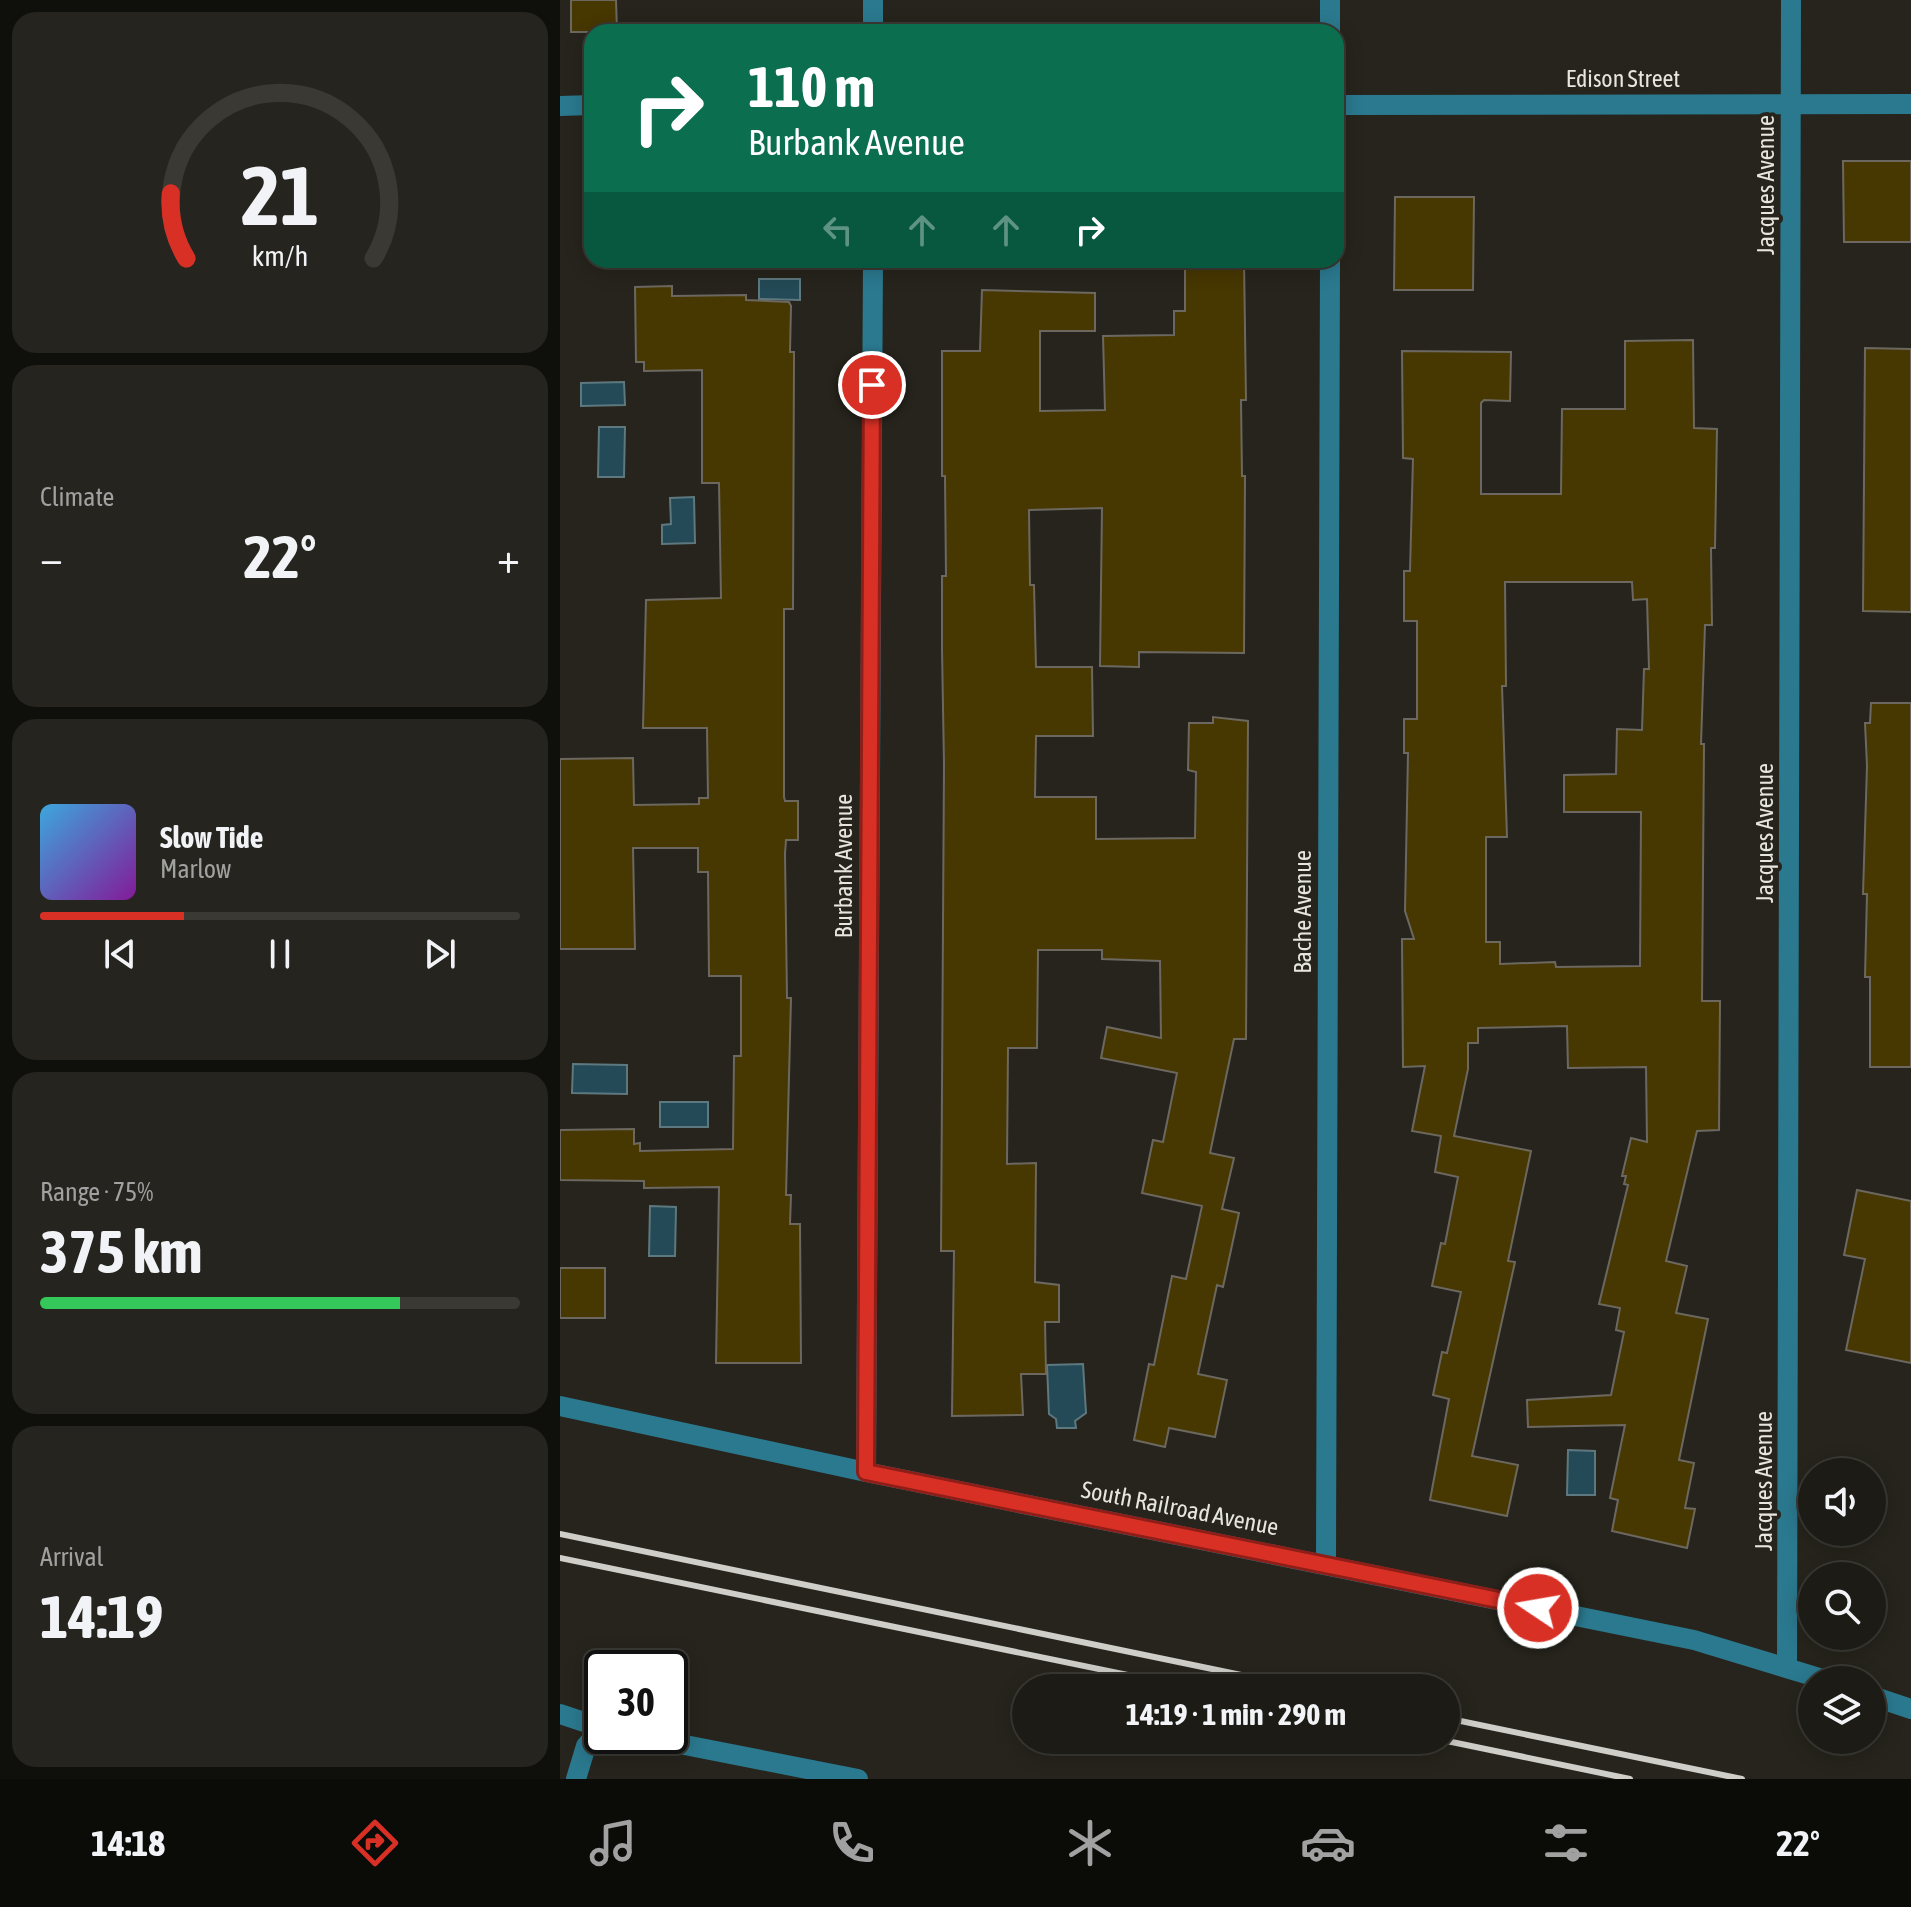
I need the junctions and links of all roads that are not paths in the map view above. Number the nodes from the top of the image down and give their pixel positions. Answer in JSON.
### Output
{"nodes":[{"id":1,"x":873,"y":0,"type":"edge"},
{"id":2,"x":1330,"y":0,"type":"edge"},
{"id":3,"x":1791,"y":0,"type":"edge"},
{"id":4,"x":873,"y":24,"type":"edge"},
{"id":5,"x":1330,"y":24,"type":"edge"},
{"id":6,"x":1791,"y":103,"type":"junction"},
{"id":7,"x":1911,"y":104,"type":"edge"},
{"id":8,"x":584,"y":105,"type":"edge"},
{"id":9,"x":1344,"y":105,"type":"edge"},
{"id":10,"x":560,"y":106,"type":"edge"},
{"id":11,"x":873,"y":268,"type":"edge"},
{"id":12,"x":1330,"y":268,"type":"edge"},
{"id":13,"x":560,"y":1406,"type":"edge"},
{"id":14,"x":866,"y":1472,"type":"junction"},
{"id":15,"x":1326,"y":1563,"type":"junction"},
{"id":16,"x":1787,"y":1667,"type":"junction"},
{"id":17,"x":1798,"y":1671,"type":"edge"},
{"id":18,"x":1886,"y":1701,"type":"edge"},
{"id":19,"x":1911,"y":1709,"type":"edge"},
{"id":20,"x":560,"y":1714,"type":"edge"},
{"id":21,"x":584,"y":1722,"type":"edge"},
{"id":22,"x":688,"y":1746,"type":"edge"},
{"id":23,"x":584,"y":1753,"type":"edge"},
{"id":24,"x":576,"y":1779,"type":"edge"},
{"id":25,"x":858,"y":1779,"type":"edge"}],
"edges":[{"from":1,"to":4,"type":"street"},
{"from":2,"to":5,"type":"street"},
{"from":3,"to":6,"type":"street","name":"Jacques Avenue"},
{"from":6,"to":7,"type":"street","name":"Edison Street"},
{"from":6,"to":9,"type":"street","name":"Edison Street"},
{"from":6,"to":16,"type":"street","name":"Jacques Avenue"},
{"from":8,"to":10,"type":"street"},
{"from":11,"to":14,"type":"street","name":"Burbank Avenue"},
{"from":12,"to":15,"type":"street","name":"Bache Avenue"},
{"from":13,"to":14,"type":"street","name":"South Railroad Avenue"},
{"from":14,"to":15,"type":"street","name":"South Railroad Avenue"},
{"from":15,"to":16,"type":"street","name":"South Railroad Avenue"},
{"from":16,"to":17,"type":"street","name":"South Railroad Avenue"},
{"from":18,"to":19,"type":"street"},
{"from":20,"to":21,"type":"street"},
{"from":22,"to":25,"type":"street"},
{"from":23,"to":24,"type":"street"}]}
